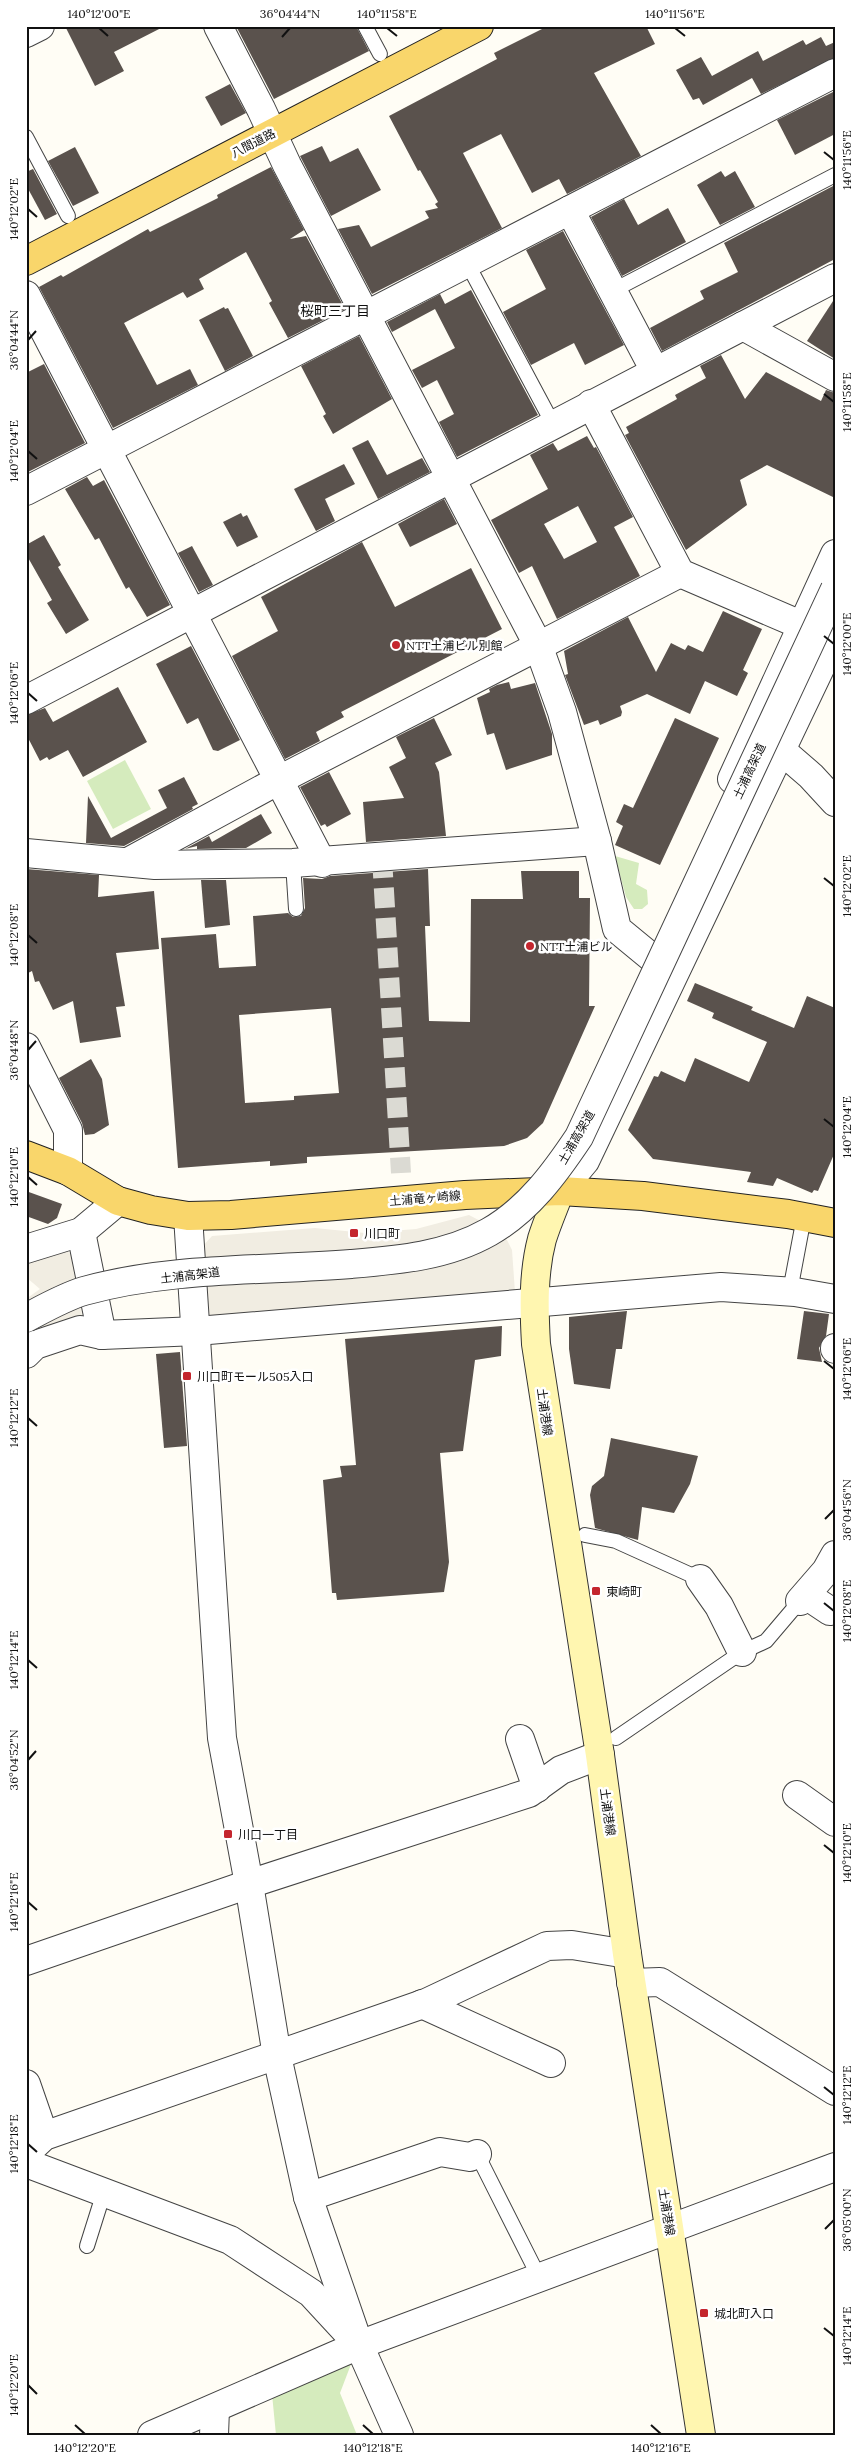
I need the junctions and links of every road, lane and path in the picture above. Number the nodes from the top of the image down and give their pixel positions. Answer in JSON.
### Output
{"nodes":[{"id":1,"x":40,"y":26,"type":"edge"},
{"id":2,"x":218,"y":26,"type":"edge"},
{"id":3,"x":365,"y":26,"type":"edge"},
{"id":4,"x":479,"y":26,"type":"edge"},
{"id":5,"x":26,"y":33,"type":"edge"},
{"id":6,"x":380,"y":54,"type":"dead end"},
{"id":7,"x":835,"y":73,"type":"edge"},
{"id":8,"x":273,"y":133,"type":"junction"},
{"id":9,"x":26,"y":137,"type":"edge"},
{"id":10,"x":835,"y":175,"type":"edge"},
{"id":11,"x":570,"y":210,"type":"junction"},
{"id":12,"x":68,"y":216,"type":"dead end"},
{"id":13,"x":26,"y":261,"type":"edge"},
{"id":14,"x":467,"y":263,"type":"junction"},
{"id":15,"x":835,"y":278,"type":"edge"},
{"id":16,"x":612,"y":291,"type":"junction"},
{"id":17,"x":26,"y":295,"type":"edge"},
{"id":18,"x":366,"y":315,"type":"junction"},
{"id":19,"x":743,"y":326,"type":"junction"},
{"id":20,"x":655,"y":371,"type":"junction"},
{"id":21,"x":835,"y":378,"type":"edge"},
{"id":22,"x":591,"y":404,"type":"junction"},
{"id":23,"x":553,"y":424,"type":"junction"},
{"id":24,"x":107,"y":450,"type":"junction"},
{"id":25,"x":451,"y":478,"type":"junction"},
{"id":26,"x":26,"y":491,"type":"edge"},
{"id":27,"x":835,"y":554,"type":"edge"},
{"id":28,"x":680,"y":573,"type":"junction"},
{"id":29,"x":835,"y":589,"type":"edge"},
{"id":30,"x":193,"y":614,"type":"junction"},
{"id":31,"x":801,"y":626,"type":"junction"},
{"id":32,"x":538,"y":645,"type":"junction"},
{"id":33,"x":833,"y":646,"type":"edge"},
{"id":34,"x":26,"y":700,"type":"edge"},
{"id":35,"x":781,"y":750,"type":"junction"},
{"id":36,"x":279,"y":780,"type":"junction"},
{"id":37,"x":835,"y":802,"type":"edge"},
{"id":38,"x":596,"y":841,"type":"junction"},
{"id":39,"x":26,"y":853,"type":"edge"},
{"id":40,"x":128,"y":862,"type":"junction"},
{"id":41,"x":293,"y":863,"type":"junction"},
{"id":42,"x":322,"y":863,"type":"junction"},
{"id":43,"x":296,"y":908,"type":"dead end"},
{"id":44,"x":651,"y":957,"type":"junction"},
{"id":45,"x":26,"y":1048,"type":"edge"},
{"id":46,"x":26,"y":1155,"type":"edge"},
{"id":47,"x":68,"y":1172,"type":"junction"},
{"id":48,"x":560,"y":1191,"type":"junction"},
{"id":49,"x":118,"y":1201,"type":"junction"},
{"id":50,"x":188,"y":1216,"type":"junction"},
{"id":51,"x":804,"y":1217,"type":"junction"},
{"id":52,"x":835,"y":1223,"type":"edge"},
{"id":53,"x":81,"y":1232,"type":"junction"},
{"id":54,"x":26,"y":1249,"type":"edge"},
{"id":55,"x":790,"y":1291,"type":"junction"},
{"id":56,"x":835,"y":1299,"type":"edge"},
{"id":57,"x":534,"y":1302,"type":"junction"},
{"id":58,"x":26,"y":1318,"type":"edge"},
{"id":59,"x":197,"y":1331,"type":"junction"},
{"id":60,"x":102,"y":1335,"type":"junction"},
{"id":61,"x":26,"y":1354,"type":"edge"},
{"id":62,"x":585,"y":1535,"type":"dead end"},
{"id":63,"x":835,"y":1555,"type":"edge"},
{"id":64,"x":700,"y":1579,"type":"joint"},
{"id":65,"x":803,"y":1598,"type":"junction"},
{"id":66,"x":830,"y":1611,"type":"dead end"},
{"id":67,"x":742,"y":1652,"type":"junction"},
{"id":68,"x":520,"y":1738,"type":"dead end"},
{"id":69,"x":608,"y":1747,"type":"junction"},
{"id":70,"x":537,"y":1788,"type":"junction"},
{"id":71,"x":797,"y":1795,"type":"dead end"},
{"id":72,"x":835,"y":1822,"type":"edge"},
{"id":73,"x":249,"y":1884,"type":"junction"},
{"id":74,"x":627,"y":1954,"type":"junction"},
{"id":75,"x":26,"y":1961,"type":"edge"},
{"id":76,"x":631,"y":1983,"type":"junction"},
{"id":77,"x":422,"y":2004,"type":"junction"},
{"id":78,"x":277,"y":2056,"type":"junction"},
{"id":79,"x":551,"y":2063,"type":"dead end"},
{"id":80,"x":26,"y":2084,"type":"edge"},
{"id":81,"x":835,"y":2091,"type":"edge"},
{"id":82,"x":35,"y":2145,"type":"edge"},
{"id":83,"x":477,"y":2154,"type":"joint"},
{"id":84,"x":26,"y":2163,"type":"edge"},
{"id":85,"x":835,"y":2167,"type":"edge"},
{"id":86,"x":104,"y":2192,"type":"junction"},
{"id":87,"x":308,"y":2197,"type":"junction"},
{"id":88,"x":670,"y":2228,"type":"junction"},
{"id":89,"x":87,"y":2246,"type":"dead end"},
{"id":90,"x":539,"y":2277,"type":"junction"},
{"id":91,"x":359,"y":2344,"type":"junction"},
{"id":92,"x":214,"y":2422,"type":"edge"},
{"id":93,"x":152,"y":2435,"type":"edge"},
{"id":94,"x":400,"y":2435,"type":"edge"},
{"id":95,"x":701,"y":2435,"type":"edge"}],
"edges":[{"from":1,"to":5,"type":"street"},
{"from":2,"to":8,"type":"street"},
{"from":3,"to":6,"type":"lane"},
{"from":4,"to":8,"type":"main road","name":"八間道路"},
{"from":7,"to":11,"type":"street"},
{"from":8,"to":13,"type":"main road","name":"八間道路"},
{"from":8,"to":18,"type":"street"},
{"from":9,"to":12,"type":"lane"},
{"from":10,"to":16,"type":"lane"},
{"from":11,"to":14,"type":"street"},
{"from":11,"to":16,"type":"street"},
{"from":14,"to":18,"type":"street"},
{"from":14,"to":23,"type":"lane"},
{"from":15,"to":19,"type":"street"},
{"from":16,"to":20,"type":"street"},
{"from":17,"to":24,"type":"street"},
{"from":18,"to":24,"type":"street"},
{"from":18,"to":25,"type":"street"},
{"from":19,"to":20,"type":"street"},
{"from":19,"to":21,"type":"street"},
{"from":20,"to":22,"type":"street"},
{"from":22,"to":23,"type":"street"},
{"from":22,"to":28,"type":"street"},
{"from":23,"to":25,"type":"street"},
{"from":24,"to":26,"type":"street"},
{"from":24,"to":30,"type":"street"},
{"from":25,"to":30,"type":"street"},
{"from":25,"to":32,"type":"street"},
{"from":27,"to":31,"type":"street"},
{"from":28,"to":31,"type":"street"},
{"from":28,"to":32,"type":"street"},
{"from":29,"to":58,"type":"street","name":"土浦高架道","bridge":true},
{"from":30,"to":34,"type":"street"},
{"from":30,"to":36,"type":"street"},
{"from":31,"to":33,"type":"street"},
{"from":31,"to":44,"type":"street"},
{"from":32,"to":36,"type":"street"},
{"from":32,"to":38,"type":"street"},
{"from":33,"to":35,"type":"street"},
{"from":35,"to":37,"type":"street"},
{"from":35,"to":48,"type":"street"},
{"from":36,"to":40,"type":"street"},
{"from":36,"to":42,"type":"street"},
{"from":38,"to":42,"type":"street"},
{"from":38,"to":44,"type":"street"},
{"from":39,"to":40,"type":"street"},
{"from":40,"to":41,"type":"street"},
{"from":41,"to":42,"type":"street"},
{"from":41,"to":43,"type":"lane"},
{"from":44,"to":48,"type":"street"},
{"from":45,"to":47,"type":"street"},
{"from":46,"to":47,"type":"main road","name":"土浦竜ヶ崎線"},
{"from":47,"to":49,"type":"main road","name":"土浦竜ヶ崎線"},
{"from":48,"to":50,"type":"main road","name":"土浦竜ヶ崎線"},
{"from":48,"to":51,"type":"main road","name":"土浦竜ヶ崎線"},
{"from":48,"to":57,"type":"main road","name":"土浦港線"},
{"from":49,"to":50,"type":"main road","name":"土浦竜ヶ崎線"},
{"from":49,"to":53,"type":"street"},
{"from":50,"to":59,"type":"street"},
{"from":51,"to":52,"type":"main road","name":"土浦竜ヶ崎線"},
{"from":51,"to":55,"type":"lane"},
{"from":53,"to":54,"type":"street"},
{"from":53,"to":60,"type":"street"},
{"from":55,"to":56,"type":"street"},
{"from":55,"to":57,"type":"street"},
{"from":57,"to":59,"type":"street"},
{"from":57,"to":69,"type":"main road","name":"土浦港線"},
{"from":59,"to":60,"type":"street"},
{"from":59,"to":73,"type":"street"},
{"from":60,"to":61,"type":"street"},
{"from":62,"to":64,"type":"lane"},
{"from":63,"to":65,"type":"street"},
{"from":64,"to":67,"type":"street"},
{"from":65,"to":66,"type":"street"},
{"from":65,"to":67,"type":"lane"},
{"from":67,"to":69,"type":"lane"},
{"from":68,"to":70,"type":"street"},
{"from":69,"to":70,"type":"street"},
{"from":69,"to":74,"type":"main road","name":"土浦港線"},
{"from":70,"to":73,"type":"street"},
{"from":71,"to":72,"type":"street"},
{"from":73,"to":75,"type":"street"},
{"from":73,"to":78,"type":"street"},
{"from":74,"to":76,"type":"main road","name":"土浦港線"},
{"from":74,"to":77,"type":"street"},
{"from":76,"to":81,"type":"street"},
{"from":76,"to":88,"type":"main road","name":"土浦港線"},
{"from":77,"to":78,"type":"street"},
{"from":77,"to":79,"type":"street"},
{"from":78,"to":82,"type":"street"},
{"from":78,"to":87,"type":"street"},
{"from":80,"to":82,"type":"street"},
{"from":83,"to":87,"type":"street"},
{"from":83,"to":90,"type":"lane"},
{"from":84,"to":86,"type":"street"},
{"from":85,"to":88,"type":"street"},
{"from":86,"to":89,"type":"lane"},
{"from":86,"to":91,"type":"street"},
{"from":87,"to":91,"type":"street"},
{"from":88,"to":90,"type":"street"},
{"from":88,"to":95,"type":"main road","name":"土浦港線"},
{"from":90,"to":91,"type":"street"},
{"from":91,"to":92,"type":"street"},
{"from":91,"to":94,"type":"street"},
{"from":92,"to":93,"type":"street"}]}
